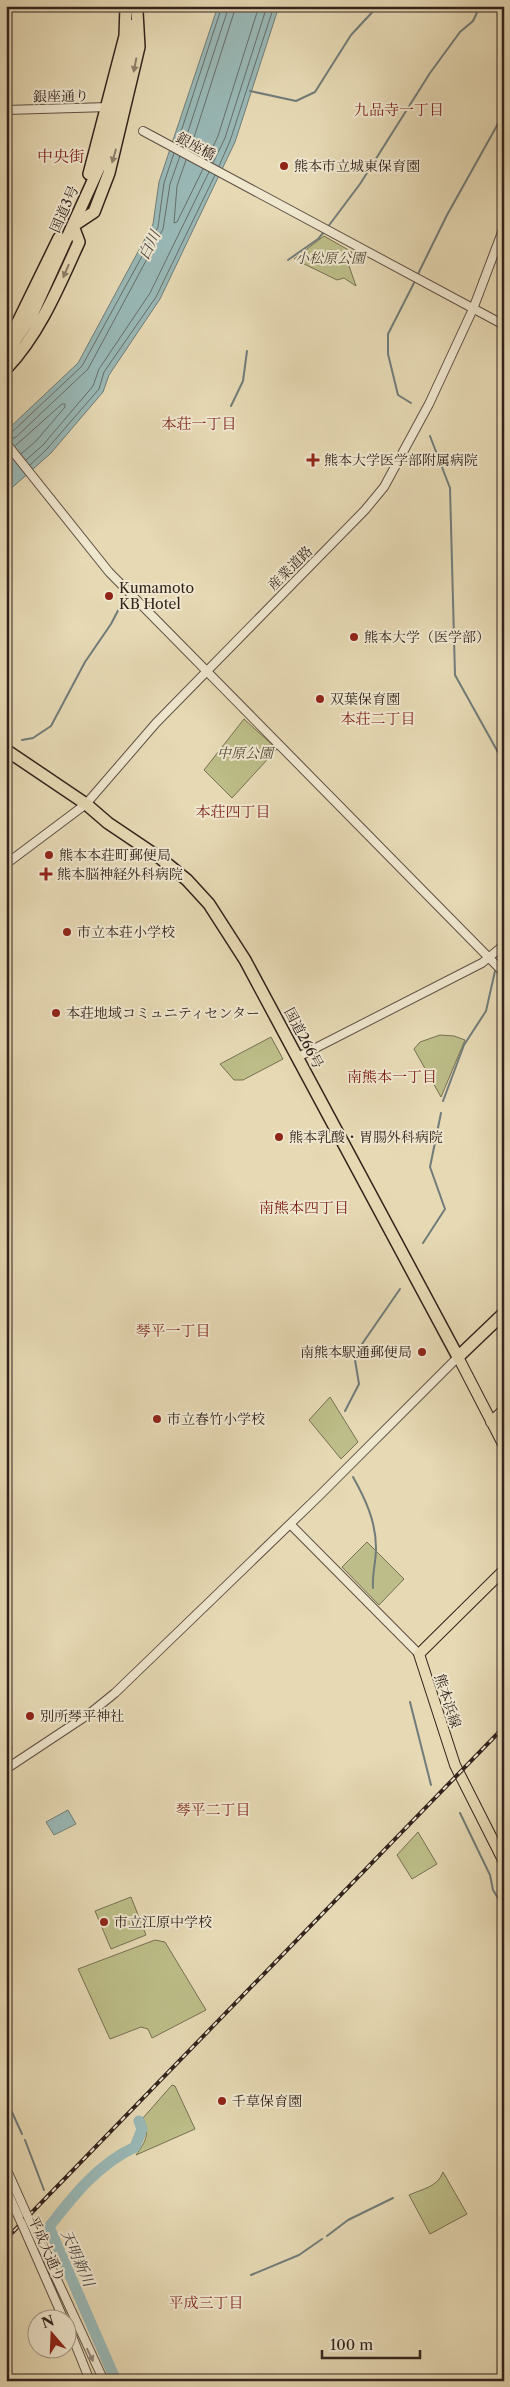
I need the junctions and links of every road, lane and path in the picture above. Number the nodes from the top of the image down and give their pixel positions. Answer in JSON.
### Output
{"nodes":[{"id":1,"x":126,"y":6,"type":"edge"},
{"id":2,"x":136,"y":9,"type":"edge"},
{"id":3,"x":119,"y":106,"type":"junction"},
{"id":4,"x":6,"y":110,"type":"edge"},
{"id":5,"x":143,"y":131,"type":"dead end"},
{"id":6,"x":73,"y":226,"type":"junction"},
{"id":7,"x":504,"y":227,"type":"edge"},
{"id":8,"x":473,"y":309,"type":"junction"},
{"id":9,"x":504,"y":325,"type":"edge"},
{"id":10,"x":6,"y":341,"type":"edge"},
{"id":11,"x":6,"y":354,"type":"edge"},
{"id":12,"x":6,"y":369,"type":"edge"},
{"id":13,"x":6,"y":443,"type":"edge"},
{"id":14,"x":207,"y":670,"type":"junction"},
{"id":15,"x":6,"y":750,"type":"edge"},
{"id":16,"x":86,"y":804,"type":"junction"},
{"id":17,"x":6,"y":864,"type":"edge"},
{"id":18,"x":504,"y":945,"type":"edge"},
{"id":19,"x":489,"y":957,"type":"junction"},
{"id":20,"x":504,"y":973,"type":"edge"},
{"id":21,"x":298,"y":1057,"type":"junction"},
{"id":22,"x":503,"y":1316,"type":"edge"},
{"id":23,"x":458,"y":1358,"type":"junction"},
{"id":24,"x":504,"y":1410,"type":"edge"},
{"id":25,"x":491,"y":1422,"type":"junction"},
{"id":26,"x":504,"y":1446,"type":"edge"},
{"id":27,"x":290,"y":1524,"type":"junction"},
{"id":28,"x":504,"y":1570,"type":"edge"},
{"id":29,"x":419,"y":1654,"type":"junction"},
{"id":30,"x":6,"y":1769,"type":"edge"},
{"id":31,"x":504,"y":1862,"type":"edge"},
{"id":32,"x":6,"y":2168,"type":"edge"},
{"id":33,"x":6,"y":2189,"type":"edge"},
{"id":34,"x":60,"y":2310,"type":"edge"},
{"id":35,"x":78,"y":2351,"type":"edge"},
{"id":36,"x":90,"y":2381,"type":"edge"},
{"id":37,"x":104,"y":2381,"type":"edge"}],
"edges":[{"from":1,"to":3,"type":"highway","name":"国道3号"},
{"from":2,"to":3,"type":"highway","one_way":true},
{"from":3,"to":4,"type":"street","name":"銀座通り"},
{"from":3,"to":6,"type":"highway","name":"国道3号","one_way":true},
{"from":3,"to":10,"type":"highway","name":"国道3号"},
{"from":5,"to":8,"type":"street","name":"銀座橋"},
{"from":6,"to":11,"type":"highway","name":"国道3号"},
{"from":6,"to":12,"type":"highway","one_way":true},
{"from":7,"to":8,"type":"street","name":"産業道路"},
{"from":8,"to":9,"type":"street","name":"銀座橋"},
{"from":8,"to":14,"type":"street","name":"産業道路"},
{"from":13,"to":14,"type":"street"},
{"from":14,"to":16,"type":"street","name":"産業道路"},
{"from":14,"to":19,"type":"street"},
{"from":15,"to":16,"type":"highway","name":"国道266号"},
{"from":16,"to":17,"type":"street","name":"産業道路"},
{"from":16,"to":21,"type":"highway","name":"国道266号"},
{"from":18,"to":19,"type":"street"},
{"from":19,"to":20,"type":"street"},
{"from":19,"to":21,"type":"street"},
{"from":21,"to":23,"type":"highway","name":"国道266号"},
{"from":22,"to":23,"type":"highway"},
{"from":23,"to":25,"type":"main road"},
{"from":23,"to":27,"type":"street"},
{"from":24,"to":25,"type":"main road"},
{"from":25,"to":26,"type":"main road"},
{"from":27,"to":29,"type":"street"},
{"from":27,"to":30,"type":"street"},
{"from":28,"to":29,"type":"main road"},
{"from":29,"to":31,"type":"main road","name":"熊本浜線"},
{"from":32,"to":37,"type":"street","name":"平成大通り","one_way":true,"bridge":true},
{"from":33,"to":34,"type":"street","name":"平成大通り","bridge":true},
{"from":35,"to":36,"type":"street"}]}
